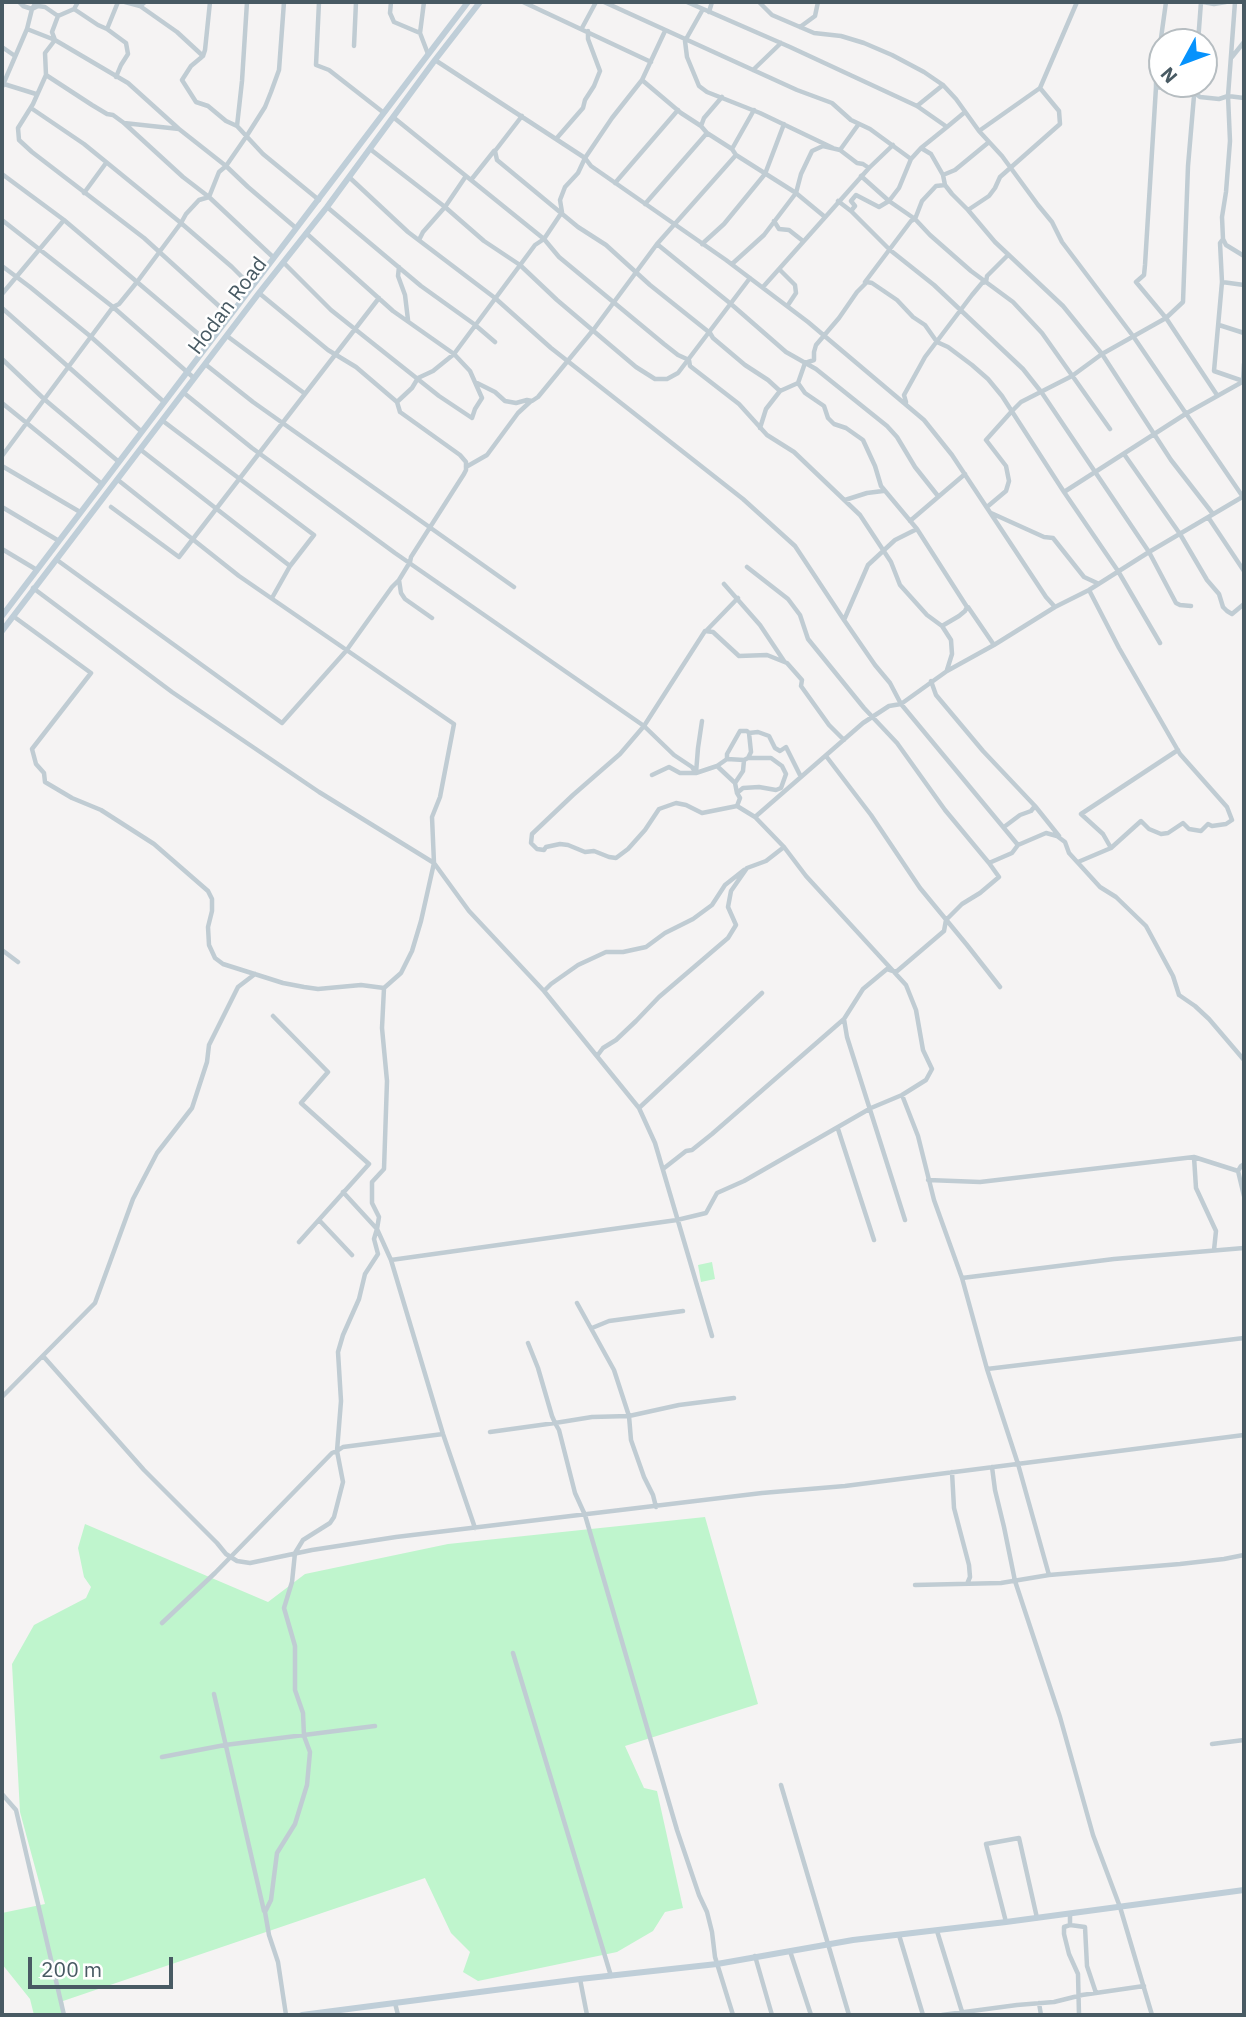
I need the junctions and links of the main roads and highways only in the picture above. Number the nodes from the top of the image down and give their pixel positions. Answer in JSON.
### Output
{"nodes":[{"id":1,"x":468,"y":2,"type":"edge"},
{"id":2,"x":480,"y":2,"type":"edge"},
{"id":3,"x":2,"y":614,"type":"edge"},
{"id":4,"x":2,"y":631,"type":"edge"},
{"id":5,"x":1244,"y":1890,"type":"edge"},
{"id":6,"x":355,"y":2012,"type":"edge"},
{"id":7,"x":302,"y":2015,"type":"edge"}],
"edges":[{"from":1,"to":3,"type":"main road","name":"Hodan Road"},
{"from":2,"to":4,"type":"main road","name":"Hodan Road"},
{"from":5,"to":6,"type":"main road"},
{"from":6,"to":7,"type":"main road"}]}
